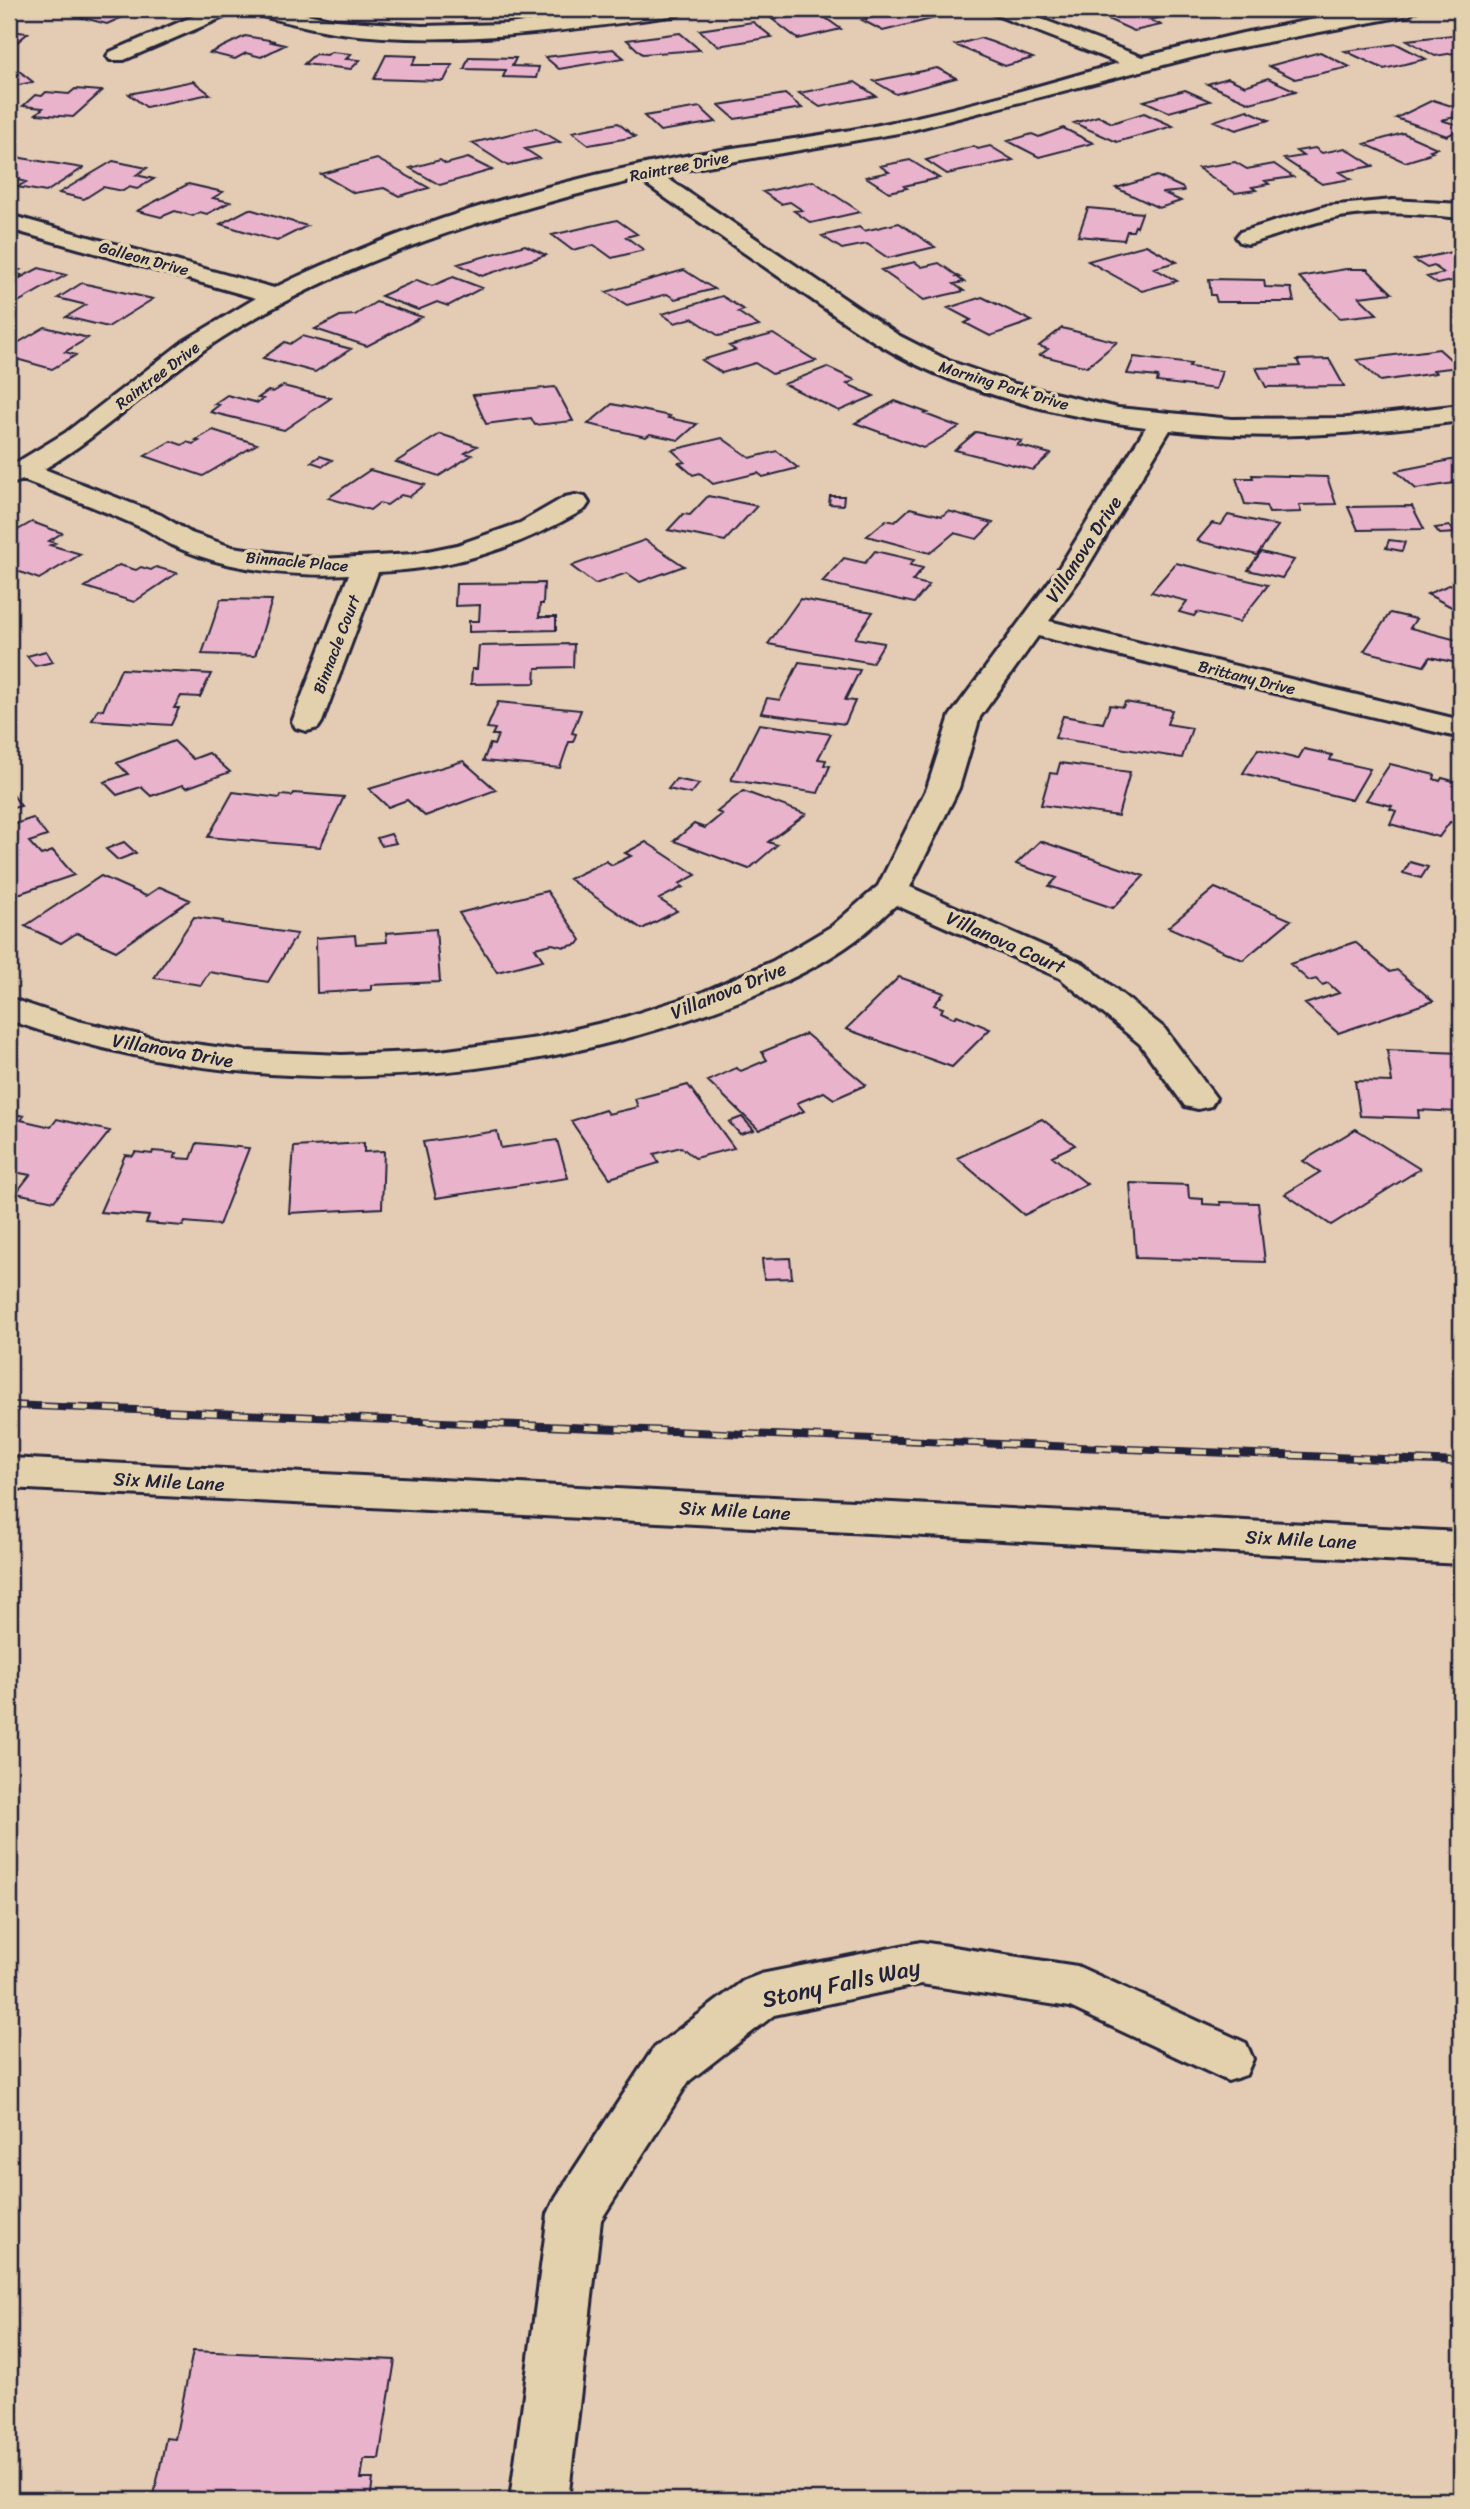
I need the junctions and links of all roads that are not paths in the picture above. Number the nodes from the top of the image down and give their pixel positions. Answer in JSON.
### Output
{"nodes":[{"id":1,"x":226,"y":9,"type":"edge"},
{"id":2,"x":257,"y":9,"type":"edge"},
{"id":3,"x":678,"y":9,"type":"edge"},
{"id":4,"x":998,"y":9,"type":"edge"},
{"id":5,"x":1409,"y":9,"type":"edge"},
{"id":6,"x":117,"y":56,"type":"dead end"},
{"id":7,"x":1143,"y":64,"type":"junction"},
{"id":8,"x":644,"y":173,"type":"junction"},
{"id":9,"x":1461,"y":211,"type":"edge"},
{"id":10,"x":9,"y":222,"type":"edge"},
{"id":11,"x":1248,"y":237,"type":"dead end"},
{"id":12,"x":278,"y":296,"type":"junction"},
{"id":13,"x":1461,"y":413,"type":"edge"},
{"id":14,"x":1162,"y":423,"type":"junction"},
{"id":15,"x":16,"y":474,"type":"edge"},
{"id":16,"x":575,"y":503,"type":"dead end"},
{"id":17,"x":366,"y":566,"type":"junction"},
{"id":18,"x":1032,"y":626,"type":"junction"},
{"id":19,"x":307,"y":722,"type":"dead end"},
{"id":20,"x":1461,"y":729,"type":"edge"},
{"id":21,"x":892,"y":891,"type":"junction"},
{"id":22,"x":9,"y":1008,"type":"edge"},
{"id":23,"x":1198,"y":1098,"type":"dead end"},
{"id":24,"x":9,"y":1473,"type":"edge"},
{"id":25,"x":1461,"y":1548,"type":"edge"},
{"id":26,"x":1228,"y":2059,"type":"dead end"},
{"id":27,"x":539,"y":2500,"type":"edge"}],
"edges":[{"from":1,"to":6,"type":"street"},
{"from":2,"to":3,"type":"street"},
{"from":4,"to":7,"type":"street"},
{"from":5,"to":7,"type":"street","name":"Raintree Drive"},
{"from":7,"to":8,"type":"street","name":"Raintree Drive"},
{"from":8,"to":12,"type":"street","name":"Raintree Drive"},
{"from":8,"to":14,"type":"street","name":"Morning Park Drive"},
{"from":9,"to":11,"type":"street"},
{"from":10,"to":12,"type":"street","name":"Galleon Drive"},
{"from":12,"to":15,"type":"street","name":"Raintree Drive"},
{"from":13,"to":14,"type":"street","name":"Morning Park Drive"},
{"from":14,"to":18,"type":"street","name":"Villanova Drive"},
{"from":15,"to":17,"type":"street","name":"Binnacle Place"},
{"from":16,"to":17,"type":"street","name":"Binnacle Place"},
{"from":17,"to":19,"type":"street","name":"Binnacle Court"},
{"from":18,"to":20,"type":"street","name":"Brittany Drive"},
{"from":18,"to":21,"type":"street","name":"Villanova Drive"},
{"from":21,"to":22,"type":"street","name":"Villanova Drive"},
{"from":21,"to":23,"type":"street","name":"Villanova Court"},
{"from":24,"to":25,"type":"street","name":"Six Mile Lane"},
{"from":26,"to":27,"type":"street","name":"Stony Falls Way"}]}
